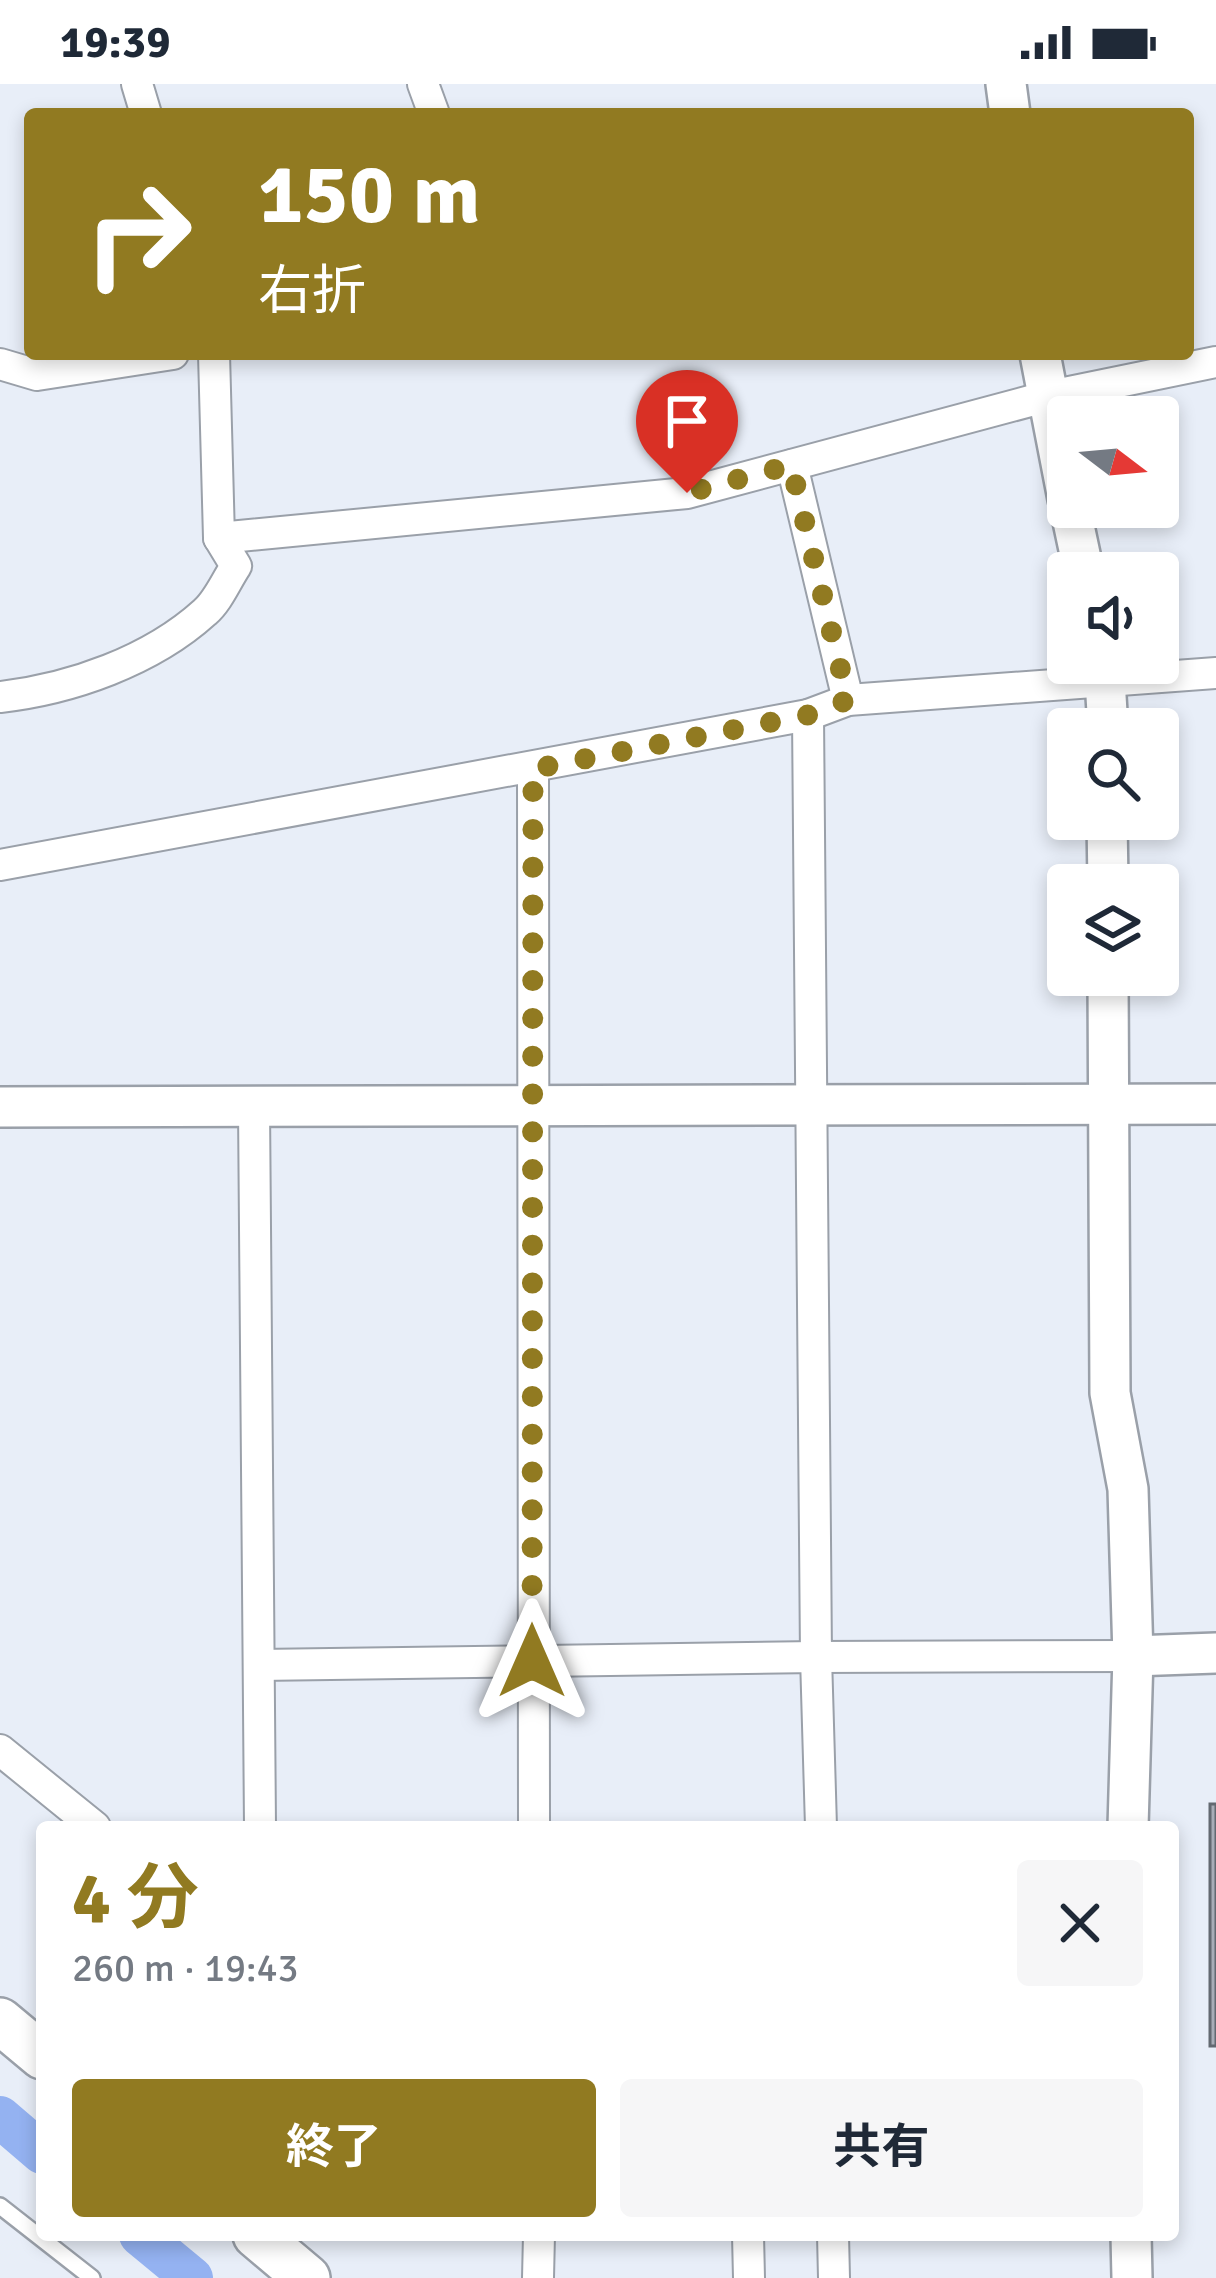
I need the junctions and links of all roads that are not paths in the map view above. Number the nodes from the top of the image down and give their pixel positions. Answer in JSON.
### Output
{"nodes":[{"id":1,"x":134,"y":360,"type":"edge"},
{"id":2,"x":214,"y":360,"type":"edge"},
{"id":3,"x":1041,"y":360,"type":"edge"},
{"id":4,"x":1216,"y":362,"type":"edge"},
{"id":5,"x":0,"y":364,"type":"edge"},
{"id":6,"x":1045,"y":397,"type":"junction"},
{"id":7,"x":1047,"y":406,"type":"edge"},
{"id":8,"x":791,"y":465,"type":"junction"},
{"id":9,"x":220,"y":538,"type":"junction"},
{"id":10,"x":1179,"y":673,"type":"edge"},
{"id":11,"x":1216,"y":673,"type":"edge"},
{"id":12,"x":1047,"y":678,"type":"edge"},
{"id":13,"x":0,"y":697,"type":"edge"},
{"id":14,"x":848,"y":700,"type":"junction"},
{"id":15,"x":808,"y":715,"type":"junction"},
{"id":16,"x":533,"y":769,"type":"junction"},
{"id":17,"x":0,"y":865,"type":"edge"},
{"id":18,"x":1108,"y":996,"type":"edge"},
{"id":19,"x":1216,"y":1103,"type":"edge"},
{"id":20,"x":812,"y":1104,"type":"junction"},
{"id":21,"x":1109,"y":1104,"type":"junction"},
{"id":22,"x":535,"y":1106,"type":"junction"},
{"id":23,"x":0,"y":1107,"type":"edge"},
{"id":24,"x":254,"y":1107,"type":"junction"},
{"id":25,"x":1216,"y":1653,"type":"edge"},
{"id":26,"x":1133,"y":1656,"type":"junction"},
{"id":27,"x":816,"y":1657,"type":"junction"},
{"id":28,"x":532,"y":1661,"type":"junction"},
{"id":29,"x":259,"y":1665,"type":"junction"},
{"id":30,"x":0,"y":1750,"type":"edge"},
{"id":31,"x":87,"y":1821,"type":"edge"},
{"id":32,"x":260,"y":1821,"type":"edge"},
{"id":33,"x":534,"y":1821,"type":"edge"},
{"id":34,"x":821,"y":1821,"type":"edge"},
{"id":35,"x":1128,"y":1821,"type":"edge"},
{"id":36,"x":0,"y":2021,"type":"edge"},
{"id":37,"x":36,"y":2051,"type":"edge"},
{"id":38,"x":0,"y":2206,"type":"edge"},
{"id":39,"x":36,"y":2234,"type":"edge"},
{"id":40,"x":45,"y":2241,"type":"edge"},
{"id":41,"x":263,"y":2241,"type":"edge"},
{"id":42,"x":539,"y":2241,"type":"edge"},
{"id":43,"x":748,"y":2241,"type":"edge"},
{"id":44,"x":833,"y":2241,"type":"edge"},
{"id":45,"x":1131,"y":2241,"type":"edge"},
{"id":46,"x":92,"y":2278,"type":"edge"},
{"id":47,"x":307,"y":2278,"type":"edge"},
{"id":48,"x":538,"y":2278,"type":"edge"},
{"id":49,"x":749,"y":2278,"type":"edge"},
{"id":50,"x":834,"y":2278,"type":"edge"},
{"id":51,"x":1132,"y":2278,"type":"edge"}],
"edges":[{"from":1,"to":5,"type":"street"},
{"from":2,"to":9,"type":"street"},
{"from":3,"to":6,"type":"street"},
{"from":4,"to":6,"type":"street"},
{"from":6,"to":7,"type":"street"},
{"from":6,"to":8,"type":"street"},
{"from":8,"to":9,"type":"street"},
{"from":8,"to":14,"type":"street"},
{"from":9,"to":13,"type":"street"},
{"from":10,"to":11,"type":"street"},
{"from":12,"to":14,"type":"street"},
{"from":14,"to":15,"type":"street"},
{"from":15,"to":16,"type":"street"},
{"from":15,"to":20,"type":"street"},
{"from":16,"to":17,"type":"street"},
{"from":16,"to":22,"type":"street"},
{"from":18,"to":21,"type":"street"},
{"from":19,"to":21,"type":"street"},
{"from":20,"to":21,"type":"street"},
{"from":20,"to":22,"type":"street"},
{"from":20,"to":27,"type":"street"},
{"from":21,"to":26,"type":"street"},
{"from":22,"to":24,"type":"street"},
{"from":22,"to":28,"type":"street"},
{"from":23,"to":24,"type":"street"},
{"from":24,"to":29,"type":"street"},
{"from":25,"to":26,"type":"street"},
{"from":26,"to":27,"type":"street"},
{"from":26,"to":35,"type":"street"},
{"from":27,"to":28,"type":"street"},
{"from":27,"to":34,"type":"street"},
{"from":28,"to":29,"type":"street"},
{"from":28,"to":33,"type":"street"},
{"from":29,"to":32,"type":"street"},
{"from":30,"to":31,"type":"street"},
{"from":36,"to":37,"type":"main road"},
{"from":38,"to":39,"type":"lane"},
{"from":40,"to":46,"type":"lane"},
{"from":41,"to":47,"type":"main road"},
{"from":42,"to":48,"type":"street"},
{"from":43,"to":49,"type":"street"},
{"from":44,"to":50,"type":"street"},
{"from":45,"to":51,"type":"street"}]}
